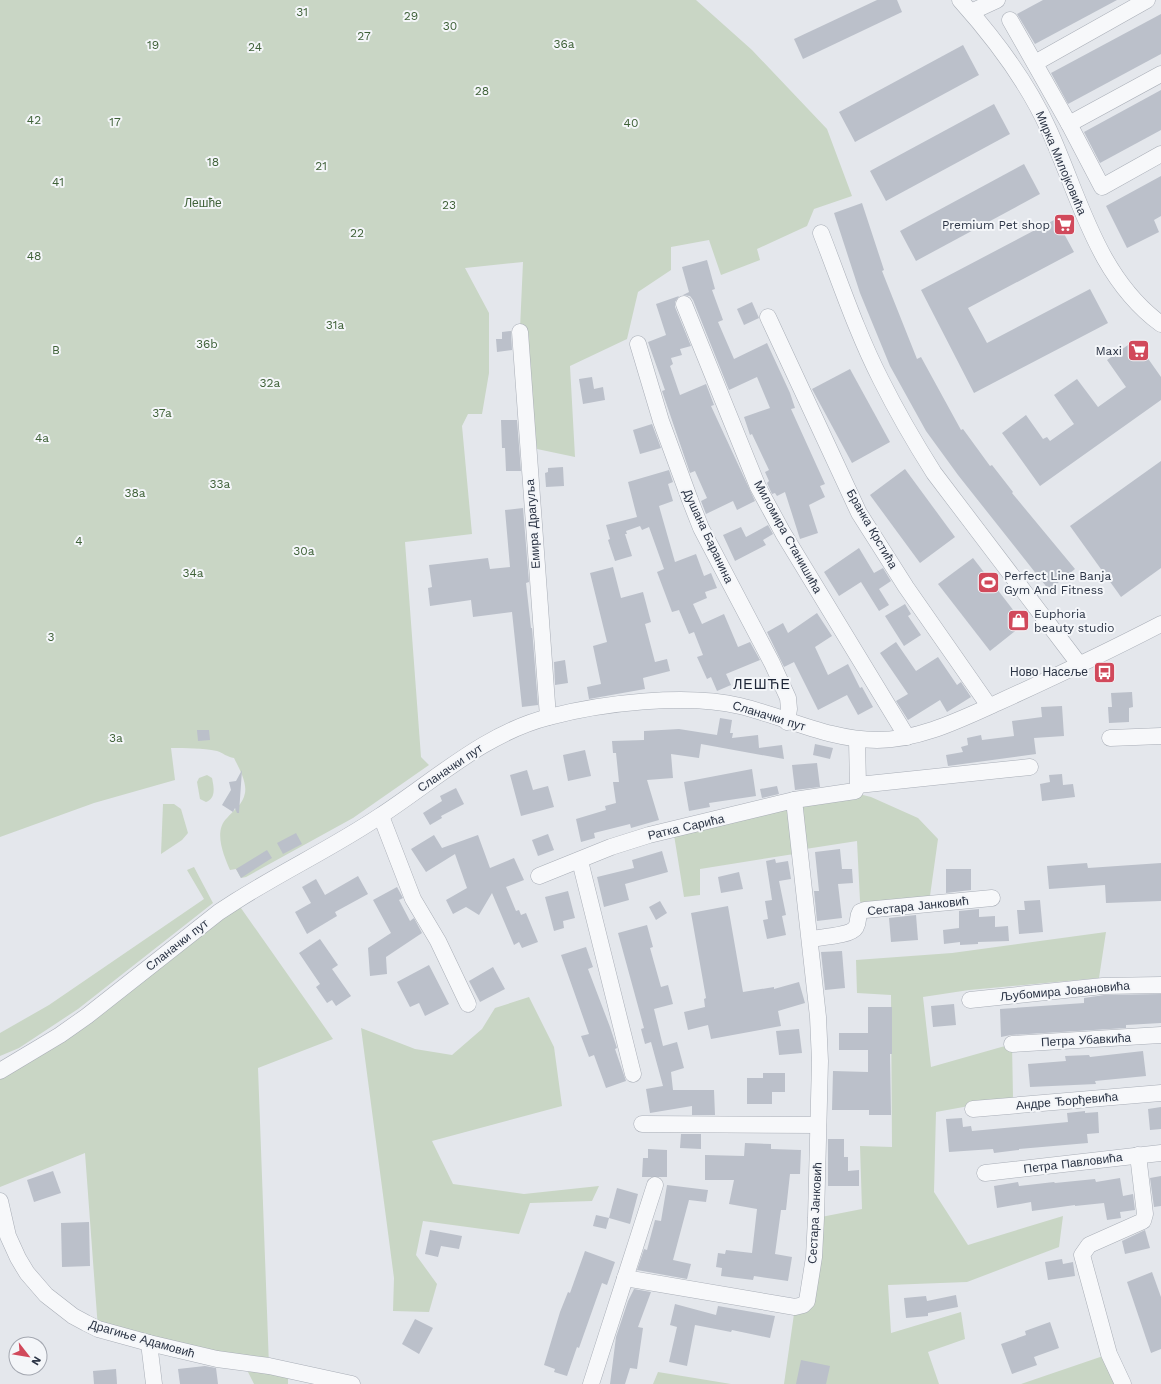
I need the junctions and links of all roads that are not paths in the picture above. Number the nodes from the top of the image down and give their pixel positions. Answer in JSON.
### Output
{"nodes":[{"id":1,"x":960,"y":0,"type":"edge"},
{"id":2,"x":997,"y":0,"type":"edge"},
{"id":3,"x":1147,"y":0,"type":"edge"},
{"id":4,"x":970,"y":12,"type":"junction"},
{"id":5,"x":1010,"y":20,"type":"dead end"},
{"id":6,"x":1035,"y":63,"type":"junction"},
{"id":7,"x":1161,"y":74,"type":"edge"},
{"id":8,"x":1069,"y":124,"type":"junction"},
{"id":9,"x":1161,"y":154,"type":"edge"},
{"id":10,"x":822,"y":233,"type":"dead end"},
{"id":11,"x":684,"y":304,"type":"dead end"},
{"id":12,"x":768,"y":317,"type":"dead end"},
{"id":13,"x":1161,"y":324,"type":"edge"},
{"id":14,"x":520,"y":332,"type":"dead end"},
{"id":15,"x":638,"y":344,"type":"dead end"},
{"id":16,"x":1161,"y":624,"type":"edge"},
{"id":17,"x":1079,"y":664,"type":"junction"},
{"id":18,"x":989,"y":706,"type":"junction"},
{"id":19,"x":548,"y":717,"type":"junction"},
{"id":20,"x":787,"y":722,"type":"junction"},
{"id":21,"x":1161,"y":736,"type":"edge"},
{"id":22,"x":907,"y":737,"type":"junction"},
{"id":23,"x":1110,"y":738,"type":"dead end"},
{"id":24,"x":857,"y":740,"type":"junction"},
{"id":25,"x":1030,"y":767,"type":"dead end"},
{"id":26,"x":858,"y":785,"type":"junction"},
{"id":27,"x":794,"y":800,"type":"junction"},
{"id":28,"x":381,"y":816,"type":"junction"},
{"id":29,"x":580,"y":861,"type":"junction"},
{"id":30,"x":539,"y":876,"type":"dead end"},
{"id":31,"x":992,"y":898,"type":"dead end"},
{"id":32,"x":810,"y":939,"type":"junction"},
{"id":33,"x":1161,"y":984,"type":"edge"},
{"id":34,"x":970,"y":1000,"type":"dead end"},
{"id":35,"x":468,"y":1004,"type":"dead end"},
{"id":36,"x":1161,"y":1035,"type":"edge"},
{"id":37,"x":1012,"y":1044,"type":"dead end"},
{"id":38,"x":0,"y":1071,"type":"edge"},
{"id":39,"x":633,"y":1074,"type":"dead end"},
{"id":40,"x":1161,"y":1093,"type":"edge"},
{"id":41,"x":973,"y":1109,"type":"dead end"},
{"id":42,"x":642,"y":1124,"type":"dead end"},
{"id":43,"x":818,"y":1125,"type":"junction"},
{"id":44,"x":1161,"y":1153,"type":"edge"},
{"id":45,"x":1138,"y":1155,"type":"junction"},
{"id":46,"x":985,"y":1174,"type":"dead end"},
{"id":47,"x":655,"y":1185,"type":"dead end"},
{"id":48,"x":0,"y":1201,"type":"edge"},
{"id":49,"x":0,"y":1204,"type":"edge"},
{"id":50,"x":625,"y":1278,"type":"junction"},
{"id":51,"x":149,"y":1343,"type":"junction"},
{"id":52,"x":154,"y":1384,"type":"edge"},
{"id":53,"x":352,"y":1384,"type":"edge"},
{"id":54,"x":591,"y":1384,"type":"edge"},
{"id":55,"x":1123,"y":1384,"type":"edge"}],
"edges":[{"from":1,"to":4,"type":"street","name":"Мирка Милојковића"},
{"from":2,"to":4,"type":"street"},
{"from":3,"to":6,"type":"street"},
{"from":4,"to":13,"type":"street","name":"Мирка Милојковића"},
{"from":5,"to":6,"type":"street","name":"Мирка Милојковића"},
{"from":6,"to":8,"type":"street","name":"Мирка Милојковића"},
{"from":7,"to":8,"type":"street","name":"Мирка Милојковића"},
{"from":8,"to":9,"type":"street","name":"Мирка Милојковића"},
{"from":10,"to":17,"type":"street"},
{"from":11,"to":22,"type":"street","name":"Миломира Станишића"},
{"from":12,"to":18,"type":"street","name":"Бранка Крстића"},
{"from":14,"to":19,"type":"street","name":"Емира Драгуља"},
{"from":15,"to":20,"type":"street","name":"Душана Баранина"},
{"from":16,"to":17,"type":"street","name":"Сланачки пут"},
{"from":17,"to":18,"type":"street","name":"Сланачки пут"},
{"from":18,"to":22,"type":"street","name":"Сланачки пут"},
{"from":19,"to":20,"type":"street","name":"Сланачки пут"},
{"from":19,"to":28,"type":"street","name":"Сланачки пут"},
{"from":20,"to":24,"type":"street","name":"Сланачки пут"},
{"from":21,"to":23,"type":"street"},
{"from":22,"to":24,"type":"street","name":"Сланачки пут"},
{"from":24,"to":26,"type":"street"},
{"from":25,"to":26,"type":"street"},
{"from":26,"to":27,"type":"street","name":"Ратка Сарића"},
{"from":27,"to":29,"type":"street","name":"Ратка Сарића"},
{"from":27,"to":32,"type":"street","name":"Сестара Јанковић"},
{"from":28,"to":35,"type":"street"},
{"from":28,"to":38,"type":"street","name":"Сланачки пут"},
{"from":29,"to":30,"type":"street","name":"Ратка Сарића"},
{"from":29,"to":39,"type":"street"},
{"from":31,"to":32,"type":"street","name":"Сестара Јанковић"},
{"from":32,"to":43,"type":"street","name":"Сестара Јанковић"},
{"from":33,"to":34,"type":"street","name":"Љубомира Јовановића"},
{"from":36,"to":37,"type":"street","name":"Петра Убавкића"},
{"from":40,"to":41,"type":"street","name":"Андре Ђорђевића"},
{"from":42,"to":43,"type":"street"},
{"from":43,"to":50,"type":"street","name":"Сестара Јанковић"},
{"from":44,"to":45,"type":"street","name":"Петра Павловића"},
{"from":45,"to":46,"type":"street","name":"Петра Павловића"},
{"from":45,"to":55,"type":"street"},
{"from":47,"to":50,"type":"street"},
{"from":48,"to":49,"type":"street","name":"Драгиње Адамовић"},
{"from":49,"to":51,"type":"street","name":"Драгиње Адамовић"},
{"from":50,"to":54,"type":"street"},
{"from":51,"to":52,"type":"street"},
{"from":51,"to":53,"type":"street","name":"Драгиње Адамовић"}]}
